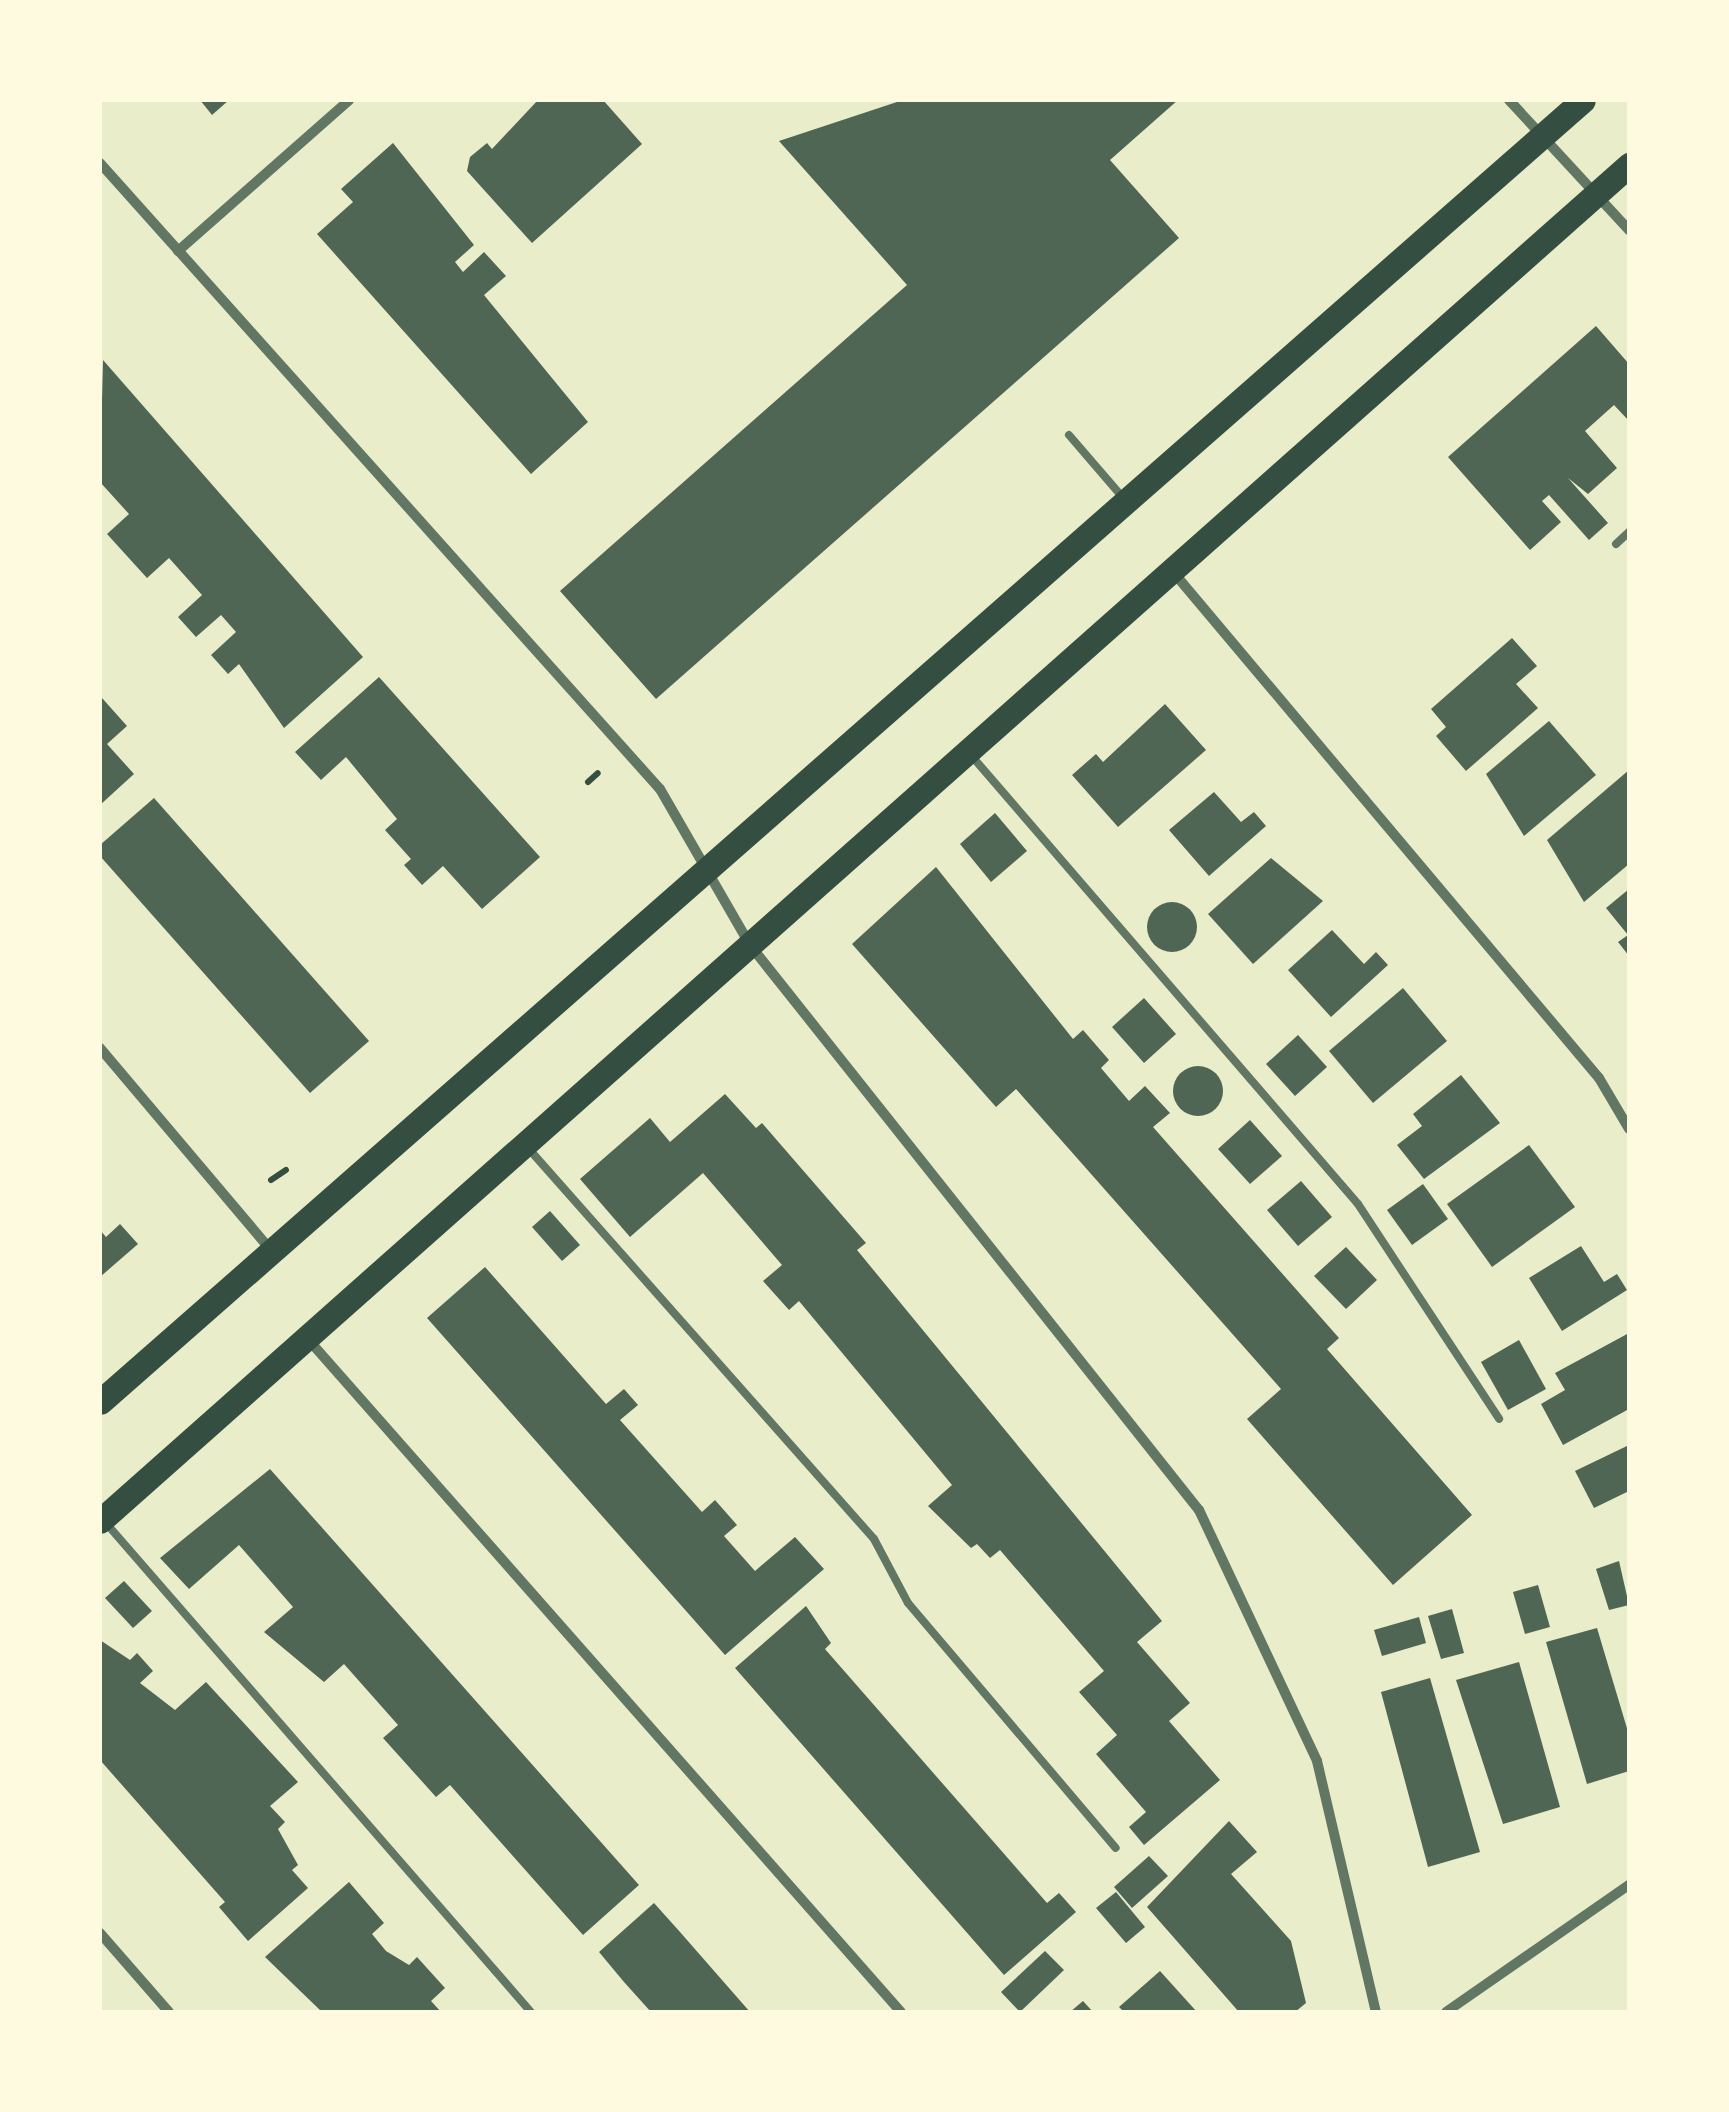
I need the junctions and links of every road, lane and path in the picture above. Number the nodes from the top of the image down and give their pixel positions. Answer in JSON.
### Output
{"nodes":[{"id":1,"x":349,"y":100,"type":"edge"},
{"id":2,"x":1509,"y":100,"type":"edge"},
{"id":3,"x":1582,"y":100,"type":"edge"},
{"id":4,"x":1540,"y":131,"type":"junction"},
{"id":5,"x":100,"y":163,"type":"edge"},
{"id":6,"x":1629,"y":166,"type":"edge"},
{"id":7,"x":1594,"y":190,"type":"junction"},
{"id":8,"x":1629,"y":230,"type":"edge"},
{"id":9,"x":178,"y":251,"type":"junction"},
{"id":10,"x":1069,"y":435,"type":"dead end"},
{"id":11,"x":1124,"y":499,"type":"junction"},
{"id":12,"x":1629,"y":532,"type":"edge"},
{"id":13,"x":1616,"y":544,"type":"dead end"},
{"id":14,"x":1171,"y":569,"type":"junction"},
{"id":15,"x":968,"y":751,"type":"junction"},
{"id":16,"x":598,"y":772,"type":"dead end"},
{"id":17,"x":588,"y":782,"type":"dead end"},
{"id":18,"x":706,"y":870,"type":"junction"},
{"id":19,"x":750,"y":946,"type":"junction"},
{"id":20,"x":100,"y":1048,"type":"edge"},
{"id":21,"x":1629,"y":1129,"type":"edge"},
{"id":22,"x":525,"y":1145,"type":"junction"},
{"id":23,"x":286,"y":1170,"type":"dead end"},
{"id":24,"x":272,"y":1180,"type":"dead end"},
{"id":25,"x":271,"y":1250,"type":"junction"},
{"id":26,"x":307,"y":1338,"type":"junction"},
{"id":27,"x":100,"y":1402,"type":"edge"},
{"id":28,"x":1499,"y":1419,"type":"dead end"},
{"id":29,"x":101,"y":1520,"type":"edge"},
{"id":30,"x":1116,"y":1848,"type":"dead end"},
{"id":31,"x":1629,"y":1885,"type":"edge"},
{"id":32,"x":100,"y":1932,"type":"edge"},
{"id":33,"x":169,"y":2012,"type":"edge"},
{"id":34,"x":531,"y":2012,"type":"edge"},
{"id":35,"x":902,"y":2012,"type":"edge"},
{"id":36,"x":1376,"y":2012,"type":"edge"},
{"id":37,"x":1446,"y":2012,"type":"edge"}],
"edges":[{"from":1,"to":9,"type":"street"},
{"from":2,"to":4,"type":"street"},
{"from":3,"to":4,"type":"main road"},
{"from":4,"to":7,"type":"street"},
{"from":4,"to":11,"type":"main road"},
{"from":5,"to":9,"type":"street"},
{"from":6,"to":7,"type":"main road"},
{"from":7,"to":8,"type":"street"},
{"from":7,"to":14,"type":"main road"},
{"from":9,"to":18,"type":"street"},
{"from":10,"to":11,"type":"lane"},
{"from":11,"to":18,"type":"main road"},
{"from":12,"to":13,"type":"lane"},
{"from":14,"to":15,"type":"main road"},
{"from":14,"to":21,"type":"street"},
{"from":15,"to":19,"type":"main road"},
{"from":15,"to":28,"type":"lane"},
{"from":16,"to":17,"type":"path"},
{"from":18,"to":19,"type":"street"},
{"from":18,"to":25,"type":"main road"},
{"from":19,"to":22,"type":"main road"},
{"from":19,"to":36,"type":"street"},
{"from":20,"to":25,"type":"street"},
{"from":22,"to":26,"type":"main road"},
{"from":22,"to":30,"type":"lane"},
{"from":23,"to":24,"type":"path"},
{"from":25,"to":27,"type":"main road"},
{"from":26,"to":29,"type":"main road"},
{"from":26,"to":35,"type":"street"},
{"from":29,"to":34,"type":"lane"},
{"from":31,"to":37,"type":"street"},
{"from":32,"to":33,"type":"street"}]}
